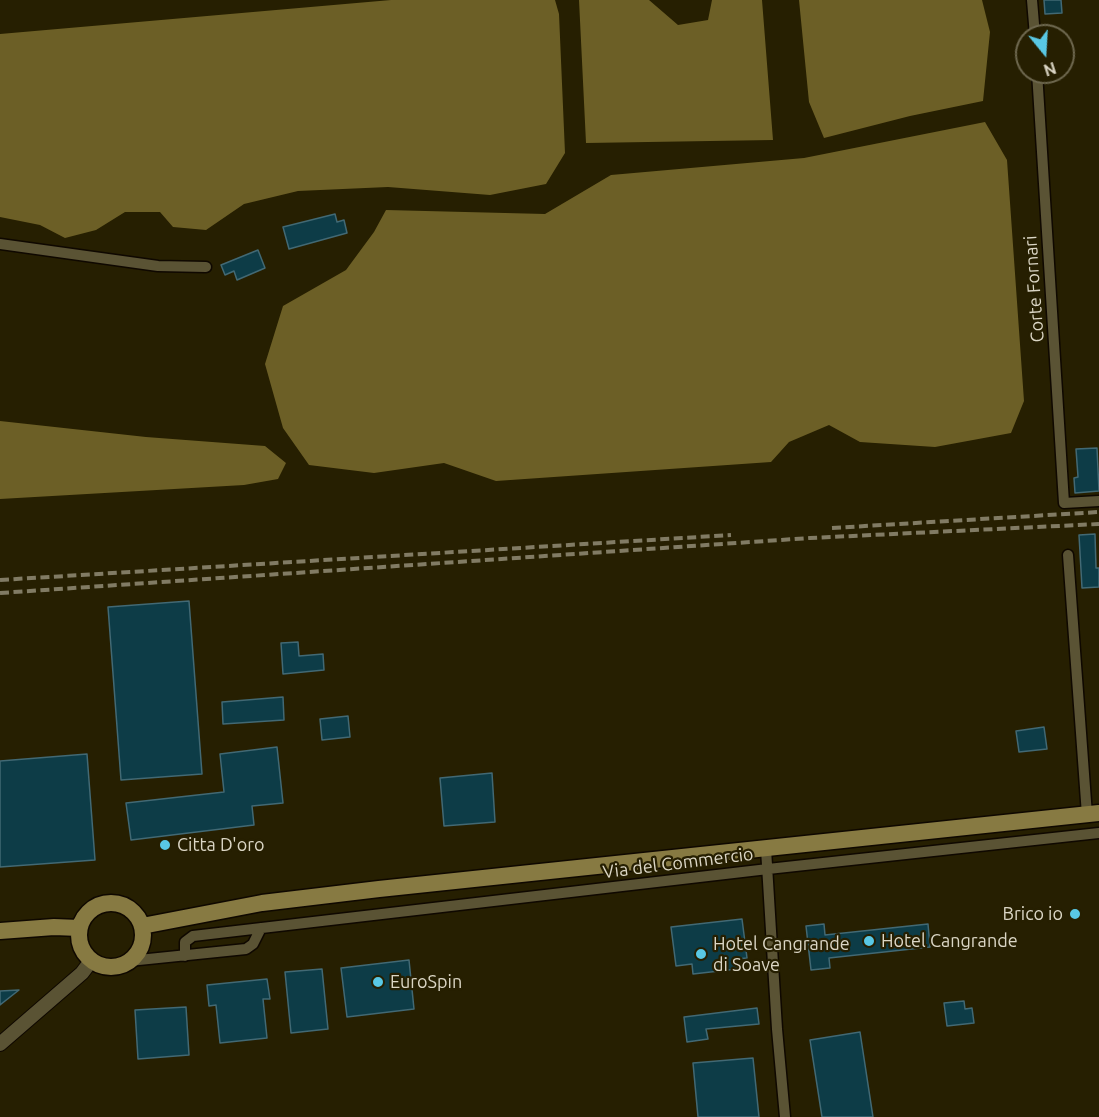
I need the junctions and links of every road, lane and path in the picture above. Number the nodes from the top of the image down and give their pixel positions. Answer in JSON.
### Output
{"nodes":[{"id":1,"x":1032,"y":0,"type":"edge"},
{"id":2,"x":1034,"y":24,"type":"edge"},
{"id":3,"x":1038,"y":84,"type":"edge"},
{"id":4,"x":0,"y":244,"type":"edge"},
{"id":5,"x":206,"y":267,"type":"dead end"},
{"id":6,"x":1099,"y":501,"type":"edge"},
{"id":7,"x":1068,"y":555,"type":"dead end"},
{"id":8,"x":1093,"y":814,"type":"edge"},
{"id":9,"x":1099,"y":833,"type":"edge"},
{"id":10,"x":766,"y":849,"type":"junction"},
{"id":11,"x":768,"y":868,"type":"junction"},
{"id":12,"x":142,"y":926,"type":"junction"},
{"id":13,"x":79,"y":928,"type":"junction"},
{"id":14,"x":261,"y":928,"type":"junction"},
{"id":15,"x":0,"y":931,"type":"edge"},
{"id":16,"x":185,"y":956,"type":"junction"},
{"id":17,"x":91,"y":961,"type":"junction"},
{"id":18,"x":129,"y":961,"type":"junction"},
{"id":19,"x":0,"y":1044,"type":"edge"},
{"id":20,"x":785,"y":1117,"type":"edge"}],
"edges":[{"from":1,"to":2,"type":"street"},
{"from":3,"to":6,"type":"street","name":"Corte Fornari"},
{"from":4,"to":5,"type":"street"},
{"from":7,"to":8,"type":"street"},
{"from":8,"to":10,"type":"main road"},
{"from":9,"to":11,"type":"street","name":"Via del Commercio"},
{"from":10,"to":11,"type":"street"},
{"from":10,"to":12,"type":"main road"},
{"from":11,"to":14,"type":"street","name":"Via del Commercio"},
{"from":11,"to":20,"type":"street"},
{"from":12,"to":13,"type":"main road"},
{"from":12,"to":18,"type":"main road"},
{"from":13,"to":15,"type":"main road"},
{"from":13,"to":17,"type":"main road"},
{"from":14,"to":16,"type":"street"},
{"from":14,"to":16,"type":"street","name":"Via del Commercio"},
{"from":16,"to":18,"type":"street"},
{"from":17,"to":18,"type":"main road"},
{"from":17,"to":19,"type":"street"}]}
